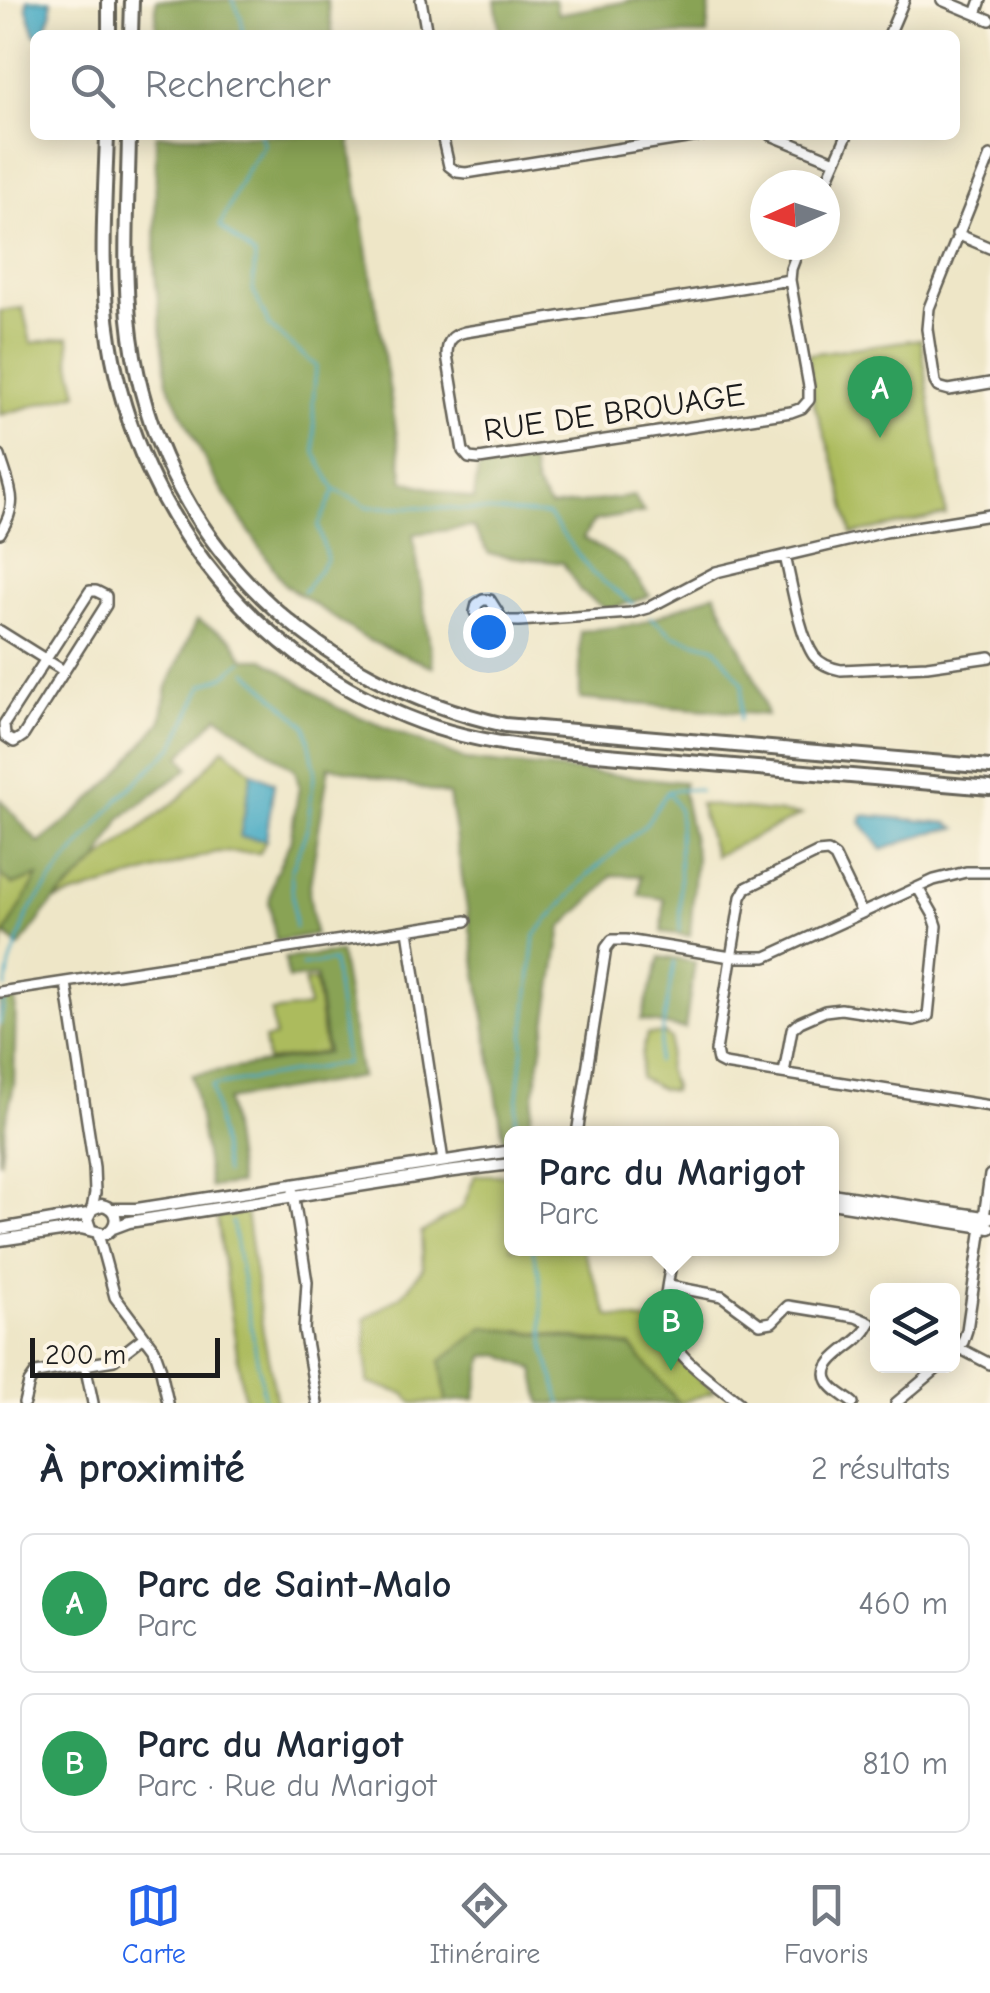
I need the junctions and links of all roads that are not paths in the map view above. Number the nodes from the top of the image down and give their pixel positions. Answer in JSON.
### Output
{"nodes":[{"id":1,"x":109,"y":0,"type":"edge"},
{"id":2,"x":132,"y":0,"type":"edge"},
{"id":3,"x":421,"y":0,"type":"edge"},
{"id":4,"x":904,"y":0,"type":"edge"},
{"id":5,"x":942,"y":0,"type":"edge"},
{"id":6,"x":981,"y":0,"type":"edge"},
{"id":7,"x":976,"y":14,"type":"junction"},
{"id":8,"x":990,"y":20,"type":"edge"},
{"id":9,"x":108,"y":30,"type":"edge"},
{"id":10,"x":131,"y":30,"type":"edge"},
{"id":11,"x":425,"y":30,"type":"edge"},
{"id":12,"x":891,"y":30,"type":"edge"},
{"id":13,"x":107,"y":140,"type":"edge"},
{"id":14,"x":129,"y":140,"type":"edge"},
{"id":15,"x":443,"y":140,"type":"edge"},
{"id":16,"x":674,"y":140,"type":"edge"},
{"id":17,"x":783,"y":140,"type":"edge"},
{"id":18,"x":845,"y":140,"type":"edge"},
{"id":19,"x":990,"y":156,"type":"edge"},
{"id":20,"x":835,"y":161,"type":"junction"},
{"id":21,"x":831,"y":170,"type":"edge"},
{"id":22,"x":958,"y":234,"type":"junction"},
{"id":23,"x":990,"y":248,"type":"edge"},
{"id":24,"x":794,"y":260,"type":"edge"},
{"id":25,"x":790,"y":280,"type":"junction"},
{"id":26,"x":990,"y":383,"type":"edge"},
{"id":27,"x":0,"y":456,"type":"edge"},
{"id":28,"x":990,"y":515,"type":"edge"},
{"id":29,"x":0,"y":533,"type":"edge"},
{"id":30,"x":785,"y":556,"type":"junction"},
{"id":31,"x":502,"y":619,"type":"dead end"},
{"id":32,"x":0,"y":632,"type":"edge"},
{"id":33,"x":990,"y":657,"type":"edge"},
{"id":34,"x":45,"y":659,"type":"junction"},
{"id":35,"x":64,"y":671,"type":"junction"},
{"id":36,"x":947,"y":763,"type":"junction"},
{"id":37,"x":990,"y":768,"type":"edge"},
{"id":38,"x":943,"y":784,"type":"junction"},
{"id":39,"x":990,"y":788,"type":"edge"},
{"id":40,"x":990,"y":872,"type":"edge"},
{"id":41,"x":918,"y":888,"type":"junction"},
{"id":42,"x":862,"y":913,"type":"junction"},
{"id":43,"x":466,"y":921,"type":"dead end"},
{"id":44,"x":408,"y":930,"type":"junction"},
{"id":45,"x":731,"y":957,"type":"junction"},
{"id":46,"x":66,"y":983,"type":"junction"},
{"id":47,"x":0,"y":992,"type":"edge"},
{"id":48,"x":784,"y":1073,"type":"junction"},
{"id":49,"x":990,"y":1106,"type":"edge"},
{"id":50,"x":578,"y":1126,"type":"edge"},
{"id":51,"x":504,"y":1152,"type":"edge"},
{"id":52,"x":443,"y":1161,"type":"junction"},
{"id":53,"x":504,"y":1165,"type":"edge"},
{"id":54,"x":94,"y":1167,"type":"junction"},
{"id":55,"x":990,"y":1175,"type":"edge"},
{"id":56,"x":293,"y":1190,"type":"junction"},
{"id":57,"x":839,"y":1195,"type":"edge"},
{"id":58,"x":839,"y":1204,"type":"edge"},
{"id":59,"x":109,"y":1207,"type":"junction"},
{"id":60,"x":90,"y":1211,"type":"junction"},
{"id":61,"x":987,"y":1222,"type":"edge"},
{"id":62,"x":0,"y":1229,"type":"edge"},
{"id":63,"x":102,"y":1231,"type":"junction"},
{"id":64,"x":0,"y":1240,"type":"edge"},
{"id":65,"x":673,"y":1256,"type":"edge"},
{"id":66,"x":668,"y":1286,"type":"junction"},
{"id":67,"x":144,"y":1337,"type":"junction"},
{"id":68,"x":960,"y":1341,"type":"edge"},
{"id":69,"x":960,"y":1353,"type":"edge"},
{"id":70,"x":85,"y":1364,"type":"junction"},
{"id":71,"x":990,"y":1364,"type":"edge"},
{"id":72,"x":932,"y":1373,"type":"edge"},
{"id":73,"x":24,"y":1403,"type":"edge"},
{"id":74,"x":93,"y":1403,"type":"edge"},
{"id":75,"x":168,"y":1403,"type":"edge"},
{"id":76,"x":317,"y":1403,"type":"edge"},
{"id":77,"x":739,"y":1403,"type":"edge"},
{"id":78,"x":853,"y":1403,"type":"edge"},
{"id":79,"x":896,"y":1403,"type":"edge"}],
"edges":[{"from":1,"to":9,"type":"highway"},
{"from":2,"to":10,"type":"highway"},
{"from":3,"to":11,"type":"street"},
{"from":4,"to":12,"type":"street"},
{"from":5,"to":7,"type":"street"},
{"from":6,"to":7,"type":"street"},
{"from":7,"to":8,"type":"street"},
{"from":13,"to":38,"type":"highway"},
{"from":14,"to":36,"type":"highway"},
{"from":15,"to":16,"type":"street"},
{"from":17,"to":20,"type":"street"},
{"from":18,"to":20,"type":"street"},
{"from":19,"to":22,"type":"street"},
{"from":20,"to":21,"type":"street"},
{"from":22,"to":23,"type":"street"},
{"from":22,"to":26,"type":"street"},
{"from":24,"to":25,"type":"street","name":"RUE DE BROUAGE"},
{"from":25,"to":25,"type":"street","name":"RUE DE BROUAGE"},
{"from":27,"to":29,"type":"street"},
{"from":28,"to":30,"type":"street"},
{"from":30,"to":31,"type":"street"},
{"from":30,"to":33,"type":"street"},
{"from":32,"to":34,"type":"street"},
{"from":34,"to":35,"type":"street"},
{"from":34,"to":35,"type":"street"},
{"from":34,"to":35,"type":"street"},
{"from":36,"to":37,"type":"highway"},
{"from":36,"to":38,"type":"highway"},
{"from":38,"to":39,"type":"highway"},
{"from":40,"to":41,"type":"street"},
{"from":41,"to":42,"type":"street"},
{"from":41,"to":48,"type":"street"},
{"from":42,"to":45,"type":"street"},
{"from":42,"to":45,"type":"street"},
{"from":43,"to":44,"type":"street"},
{"from":44,"to":46,"type":"street"},
{"from":44,"to":52,"type":"street"},
{"from":45,"to":48,"type":"street"},
{"from":45,"to":50,"type":"street"},
{"from":46,"to":47,"type":"street"},
{"from":46,"to":54,"type":"street"},
{"from":48,"to":49,"type":"street"},
{"from":51,"to":52,"type":"main road"},
{"from":52,"to":56,"type":"main road"},
{"from":53,"to":56,"type":"main road"},
{"from":54,"to":59,"type":"street"},
{"from":54,"to":60,"type":"street"},
{"from":55,"to":61,"type":"street"},
{"from":56,"to":59,"type":"main road"},
{"from":56,"to":63,"type":"main road"},
{"from":56,"to":76,"type":"street"},
{"from":57,"to":61,"type":"main road"},
{"from":58,"to":61,"type":"main road"},
{"from":59,"to":60,"type":"main road"},
{"from":59,"to":63,"type":"main road"},
{"from":60,"to":62,"type":"main road"},
{"from":60,"to":63,"type":"main road"},
{"from":61,"to":68,"type":"street"},
{"from":63,"to":64,"type":"main road"},
{"from":63,"to":67,"type":"street"},
{"from":65,"to":66,"type":"street"},
{"from":66,"to":77,"type":"street"},
{"from":66,"to":78,"type":"street"},
{"from":67,"to":70,"type":"street"},
{"from":67,"to":75,"type":"street"},
{"from":69,"to":71,"type":"street"},
{"from":70,"to":73,"type":"street"},
{"from":70,"to":74,"type":"street"},
{"from":72,"to":79,"type":"street"}]}
